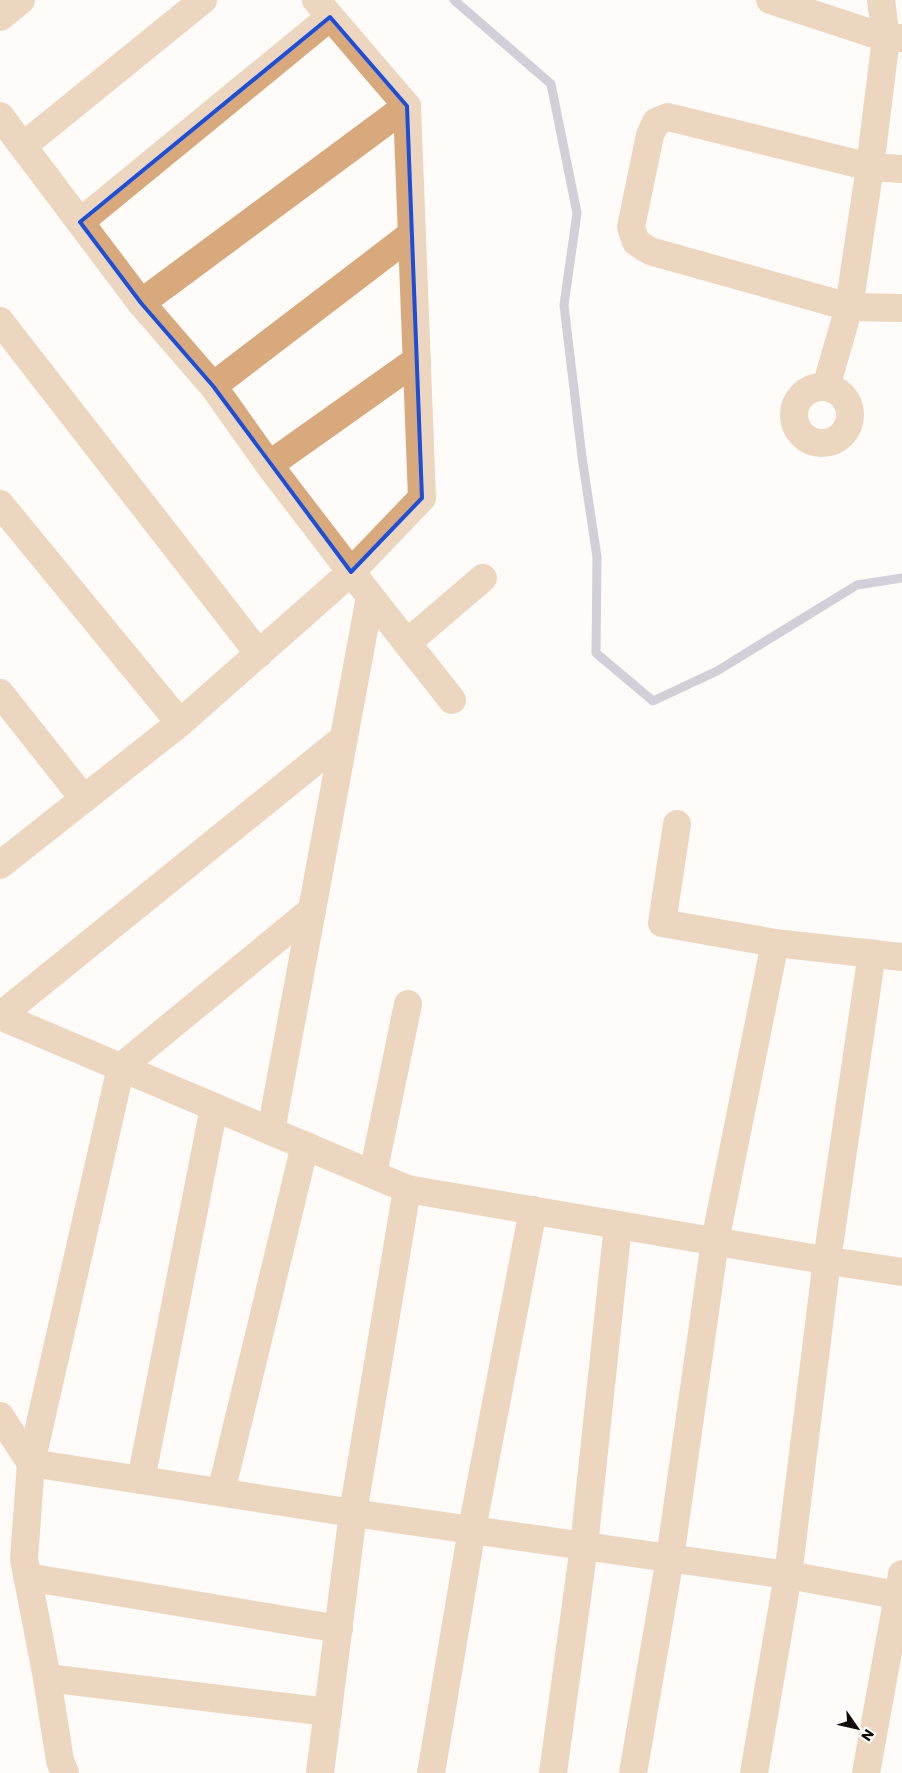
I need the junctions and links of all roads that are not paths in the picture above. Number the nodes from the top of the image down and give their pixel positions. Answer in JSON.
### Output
{"nodes":[{"id":1,"x":21,"y":0,"type":"edge"},
{"id":2,"x":202,"y":0,"type":"edge"},
{"id":3,"x":770,"y":0,"type":"edge"},
{"id":4,"x":881,"y":0,"type":"edge"},
{"id":5,"x":323,"y":8,"type":"edge"},
{"id":6,"x":0,"y":17,"type":"edge"},
{"id":7,"x":894,"y":38,"type":"edge"},
{"id":8,"x":407,"y":106,"type":"junction"},
{"id":9,"x":0,"y":116,"type":"edge"},
{"id":10,"x":22,"y":146,"type":"junction"},
{"id":11,"x":870,"y":167,"type":"junction"},
{"id":12,"x":902,"y":169,"type":"edge"},
{"id":13,"x":80,"y":222,"type":"junction"},
{"id":14,"x":412,"y":234,"type":"junction"},
{"id":15,"x":141,"y":303,"type":"junction"},
{"id":16,"x":849,"y":307,"type":"junction"},
{"id":17,"x":902,"y":308,"type":"edge"},
{"id":18,"x":0,"y":321,"type":"edge"},
{"id":19,"x":417,"y":360,"type":"junction"},
{"id":20,"x":213,"y":386,"type":"junction"},
{"id":21,"x":826,"y":387,"type":"dead end"},
{"id":22,"x":269,"y":465,"type":"junction"},
{"id":23,"x":0,"y":504,"type":"edge"},
{"id":24,"x":351,"y":572,"type":"junction"},
{"id":25,"x":483,"y":578,"type":"dead end"},
{"id":26,"x":370,"y":597,"type":"junction"},
{"id":27,"x":407,"y":643,"type":"junction"},
{"id":28,"x":260,"y":654,"type":"junction"},
{"id":29,"x":0,"y":693,"type":"edge"},
{"id":30,"x":452,"y":700,"type":"dead end"},
{"id":31,"x":180,"y":723,"type":"junction"},
{"id":32,"x":344,"y":738,"type":"junction"},
{"id":33,"x":84,"y":799,"type":"junction"},
{"id":34,"x":677,"y":824,"type":"dead end"},
{"id":35,"x":0,"y":865,"type":"edge"},
{"id":36,"x":312,"y":910,"type":"junction"},
{"id":37,"x":775,"y":943,"type":"junction"},
{"id":38,"x":872,"y":953,"type":"junction"},
{"id":39,"x":902,"y":957,"type":"edge"},
{"id":40,"x":408,"y":1004,"type":"dead end"},
{"id":41,"x":0,"y":1016,"type":"edge"},
{"id":42,"x":121,"y":1067,"type":"junction"},
{"id":43,"x":214,"y":1107,"type":"junction"},
{"id":44,"x":271,"y":1131,"type":"junction"},
{"id":45,"x":305,"y":1146,"type":"junction"},
{"id":46,"x":373,"y":1174,"type":"junction"},
{"id":47,"x":407,"y":1189,"type":"junction"},
{"id":48,"x":533,"y":1210,"type":"junction"},
{"id":49,"x":618,"y":1225,"type":"junction"},
{"id":50,"x":715,"y":1241,"type":"junction"},
{"id":51,"x":827,"y":1260,"type":"junction"},
{"id":52,"x":902,"y":1272,"type":"edge"},
{"id":53,"x":0,"y":1416,"type":"edge"},
{"id":54,"x":31,"y":1463,"type":"junction"},
{"id":55,"x":141,"y":1480,"type":"junction"},
{"id":56,"x":221,"y":1492,"type":"junction"},
{"id":57,"x":353,"y":1512,"type":"junction"},
{"id":58,"x":472,"y":1529,"type":"junction"},
{"id":59,"x":584,"y":1546,"type":"junction"},
{"id":60,"x":670,"y":1558,"type":"junction"},
{"id":61,"x":788,"y":1575,"type":"junction"},
{"id":62,"x":27,"y":1577,"type":"junction"},
{"id":63,"x":901,"y":1589,"type":"edge"},
{"id":64,"x":339,"y":1629,"type":"junction"},
{"id":65,"x":47,"y":1678,"type":"junction"},
{"id":66,"x":328,"y":1712,"type":"junction"},
{"id":67,"x":65,"y":1773,"type":"edge"},
{"id":68,"x":320,"y":1773,"type":"edge"},
{"id":69,"x":431,"y":1773,"type":"edge"},
{"id":70,"x":553,"y":1773,"type":"edge"},
{"id":71,"x":633,"y":1773,"type":"edge"},
{"id":72,"x":754,"y":1773,"type":"edge"},
{"id":73,"x":866,"y":1773,"type":"edge"}],
"edges":[{"from":1,"to":6,"type":"street"},
{"from":2,"to":10,"type":"street"},
{"from":3,"to":7,"type":"street"},
{"from":4,"to":7,"type":"street"},
{"from":5,"to":8,"type":"street"},
{"from":5,"to":13,"type":"street"},
{"from":7,"to":11,"type":"street"},
{"from":8,"to":14,"type":"street"},
{"from":8,"to":15,"type":"street"},
{"from":9,"to":10,"type":"street"},
{"from":10,"to":13,"type":"street"},
{"from":11,"to":12,"type":"street"},
{"from":11,"to":16,"type":"street"},
{"from":11,"to":16,"type":"street"},
{"from":13,"to":15,"type":"street"},
{"from":14,"to":19,"type":"street"},
{"from":14,"to":20,"type":"street"},
{"from":15,"to":20,"type":"street"},
{"from":16,"to":17,"type":"street"},
{"from":16,"to":21,"type":"street"},
{"from":18,"to":28,"type":"street"},
{"from":19,"to":22,"type":"street"},
{"from":19,"to":24,"type":"street"},
{"from":20,"to":22,"type":"street"},
{"from":22,"to":24,"type":"street"},
{"from":23,"to":31,"type":"street"},
{"from":24,"to":26,"type":"street"},
{"from":24,"to":28,"type":"street"},
{"from":25,"to":27,"type":"street"},
{"from":26,"to":27,"type":"street"},
{"from":26,"to":32,"type":"street"},
{"from":27,"to":30,"type":"street"},
{"from":28,"to":31,"type":"street"},
{"from":29,"to":33,"type":"street"},
{"from":31,"to":33,"type":"street"},
{"from":32,"to":36,"type":"street"},
{"from":32,"to":41,"type":"street"},
{"from":33,"to":35,"type":"street"},
{"from":34,"to":37,"type":"street"},
{"from":36,"to":42,"type":"street"},
{"from":36,"to":44,"type":"street"},
{"from":37,"to":38,"type":"street"},
{"from":37,"to":50,"type":"street"},
{"from":38,"to":39,"type":"street"},
{"from":38,"to":51,"type":"street"},
{"from":40,"to":46,"type":"street"},
{"from":41,"to":42,"type":"street"},
{"from":42,"to":43,"type":"street"},
{"from":42,"to":54,"type":"street"},
{"from":43,"to":44,"type":"street"},
{"from":43,"to":55,"type":"street"},
{"from":44,"to":45,"type":"street"},
{"from":45,"to":46,"type":"street"},
{"from":45,"to":56,"type":"street"},
{"from":46,"to":47,"type":"street"},
{"from":47,"to":48,"type":"street"},
{"from":47,"to":57,"type":"street"},
{"from":48,"to":49,"type":"street"},
{"from":48,"to":58,"type":"street"},
{"from":49,"to":50,"type":"street"},
{"from":49,"to":59,"type":"street"},
{"from":50,"to":51,"type":"street"},
{"from":50,"to":60,"type":"street"},
{"from":51,"to":52,"type":"street"},
{"from":51,"to":61,"type":"street"},
{"from":53,"to":54,"type":"street"},
{"from":54,"to":55,"type":"street"},
{"from":54,"to":62,"type":"street"},
{"from":55,"to":56,"type":"street"},
{"from":56,"to":57,"type":"street"},
{"from":57,"to":58,"type":"street"},
{"from":57,"to":64,"type":"street"},
{"from":58,"to":59,"type":"street"},
{"from":58,"to":69,"type":"street"},
{"from":59,"to":60,"type":"street"},
{"from":59,"to":70,"type":"street"},
{"from":60,"to":61,"type":"street"},
{"from":60,"to":71,"type":"street"},
{"from":61,"to":63,"type":"street"},
{"from":61,"to":72,"type":"street"},
{"from":62,"to":64,"type":"street"},
{"from":62,"to":65,"type":"street"},
{"from":63,"to":73,"type":"street"},
{"from":64,"to":66,"type":"street"},
{"from":65,"to":66,"type":"street"},
{"from":65,"to":67,"type":"street"},
{"from":66,"to":68,"type":"street"}]}
